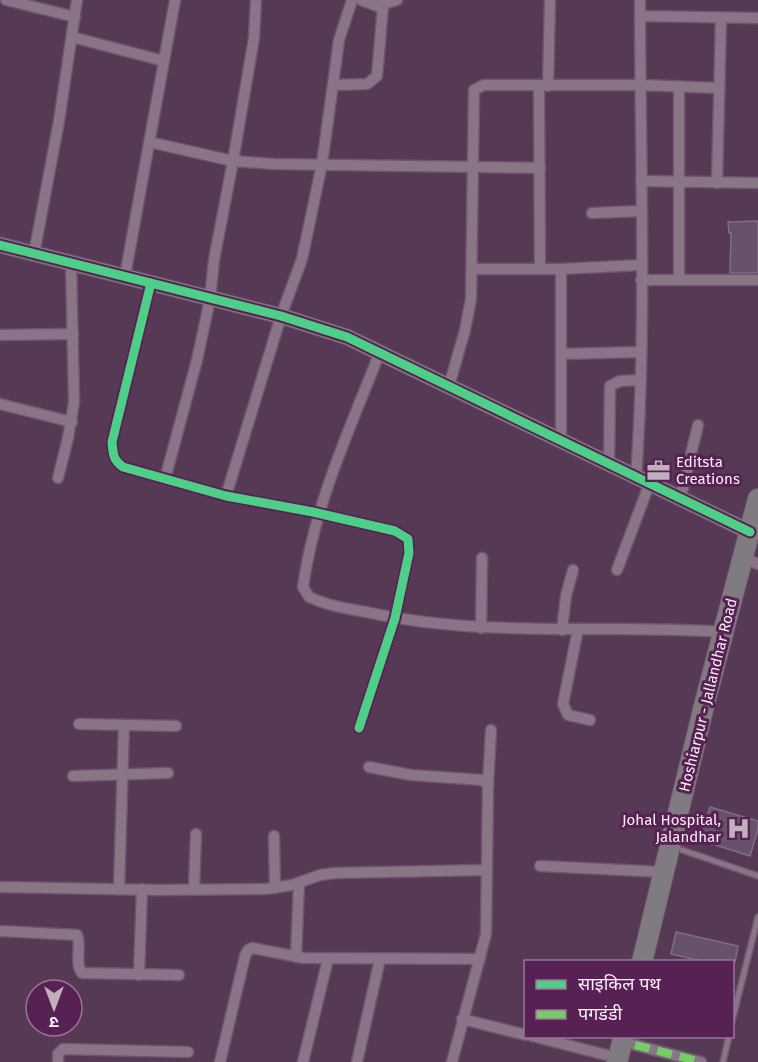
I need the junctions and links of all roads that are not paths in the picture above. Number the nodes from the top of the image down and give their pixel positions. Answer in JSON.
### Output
{"nodes":[{"id":1,"x":6,"y":0,"type":"edge"},
{"id":2,"x":77,"y":0,"type":"edge"},
{"id":3,"x":175,"y":0,"type":"edge"},
{"id":4,"x":256,"y":0,"type":"edge"},
{"id":5,"x":352,"y":0,"type":"edge"},
{"id":6,"x":361,"y":0,"type":"edge"},
{"id":7,"x":397,"y":0,"type":"edge"},
{"id":8,"x":550,"y":0,"type":"edge"},
{"id":9,"x":640,"y":0,"type":"edge"},
{"id":10,"x":50,"y":6,"type":"edge"},
{"id":11,"x":383,"y":6,"type":"junction"},
{"id":12,"x":640,"y":16,"type":"junction"},
{"id":13,"x":75,"y":17,"type":"junction"},
{"id":14,"x":721,"y":18,"type":"junction"},
{"id":15,"x":758,"y":18,"type":"edge"},
{"id":16,"x":72,"y":37,"type":"junction"},
{"id":17,"x":164,"y":61,"type":"junction"},
{"id":18,"x":334,"y":85,"type":"junction"},
{"id":19,"x":640,"y":85,"type":"junction"},
{"id":20,"x":543,"y":86,"type":"junction"},
{"id":21,"x":679,"y":86,"type":"junction"},
{"id":22,"x":719,"y":88,"type":"junction"},
{"id":23,"x":149,"y":142,"type":"junction"},
{"id":24,"x":233,"y":161,"type":"junction"},
{"id":25,"x":322,"y":164,"type":"junction"},
{"id":26,"x":472,"y":166,"type":"junction"},
{"id":27,"x":540,"y":168,"type":"junction"},
{"id":28,"x":641,"y":182,"type":"junction"},
{"id":29,"x":679,"y":182,"type":"junction"},
{"id":30,"x":717,"y":183,"type":"junction"},
{"id":31,"x":758,"y":183,"type":"edge"},
{"id":32,"x":641,"y":211,"type":"junction"},
{"id":33,"x":592,"y":213,"type":"dead end"},
{"id":34,"x":0,"y":245,"type":"edge"},
{"id":35,"x":34,"y":254,"type":"junction"},
{"id":36,"x":71,"y":263,"type":"junction"},
{"id":37,"x":641,"y":265,"type":"junction"},
{"id":38,"x":472,"y":269,"type":"junction"},
{"id":39,"x":540,"y":269,"type":"junction"},
{"id":40,"x":561,"y":269,"type":"junction"},
{"id":41,"x":125,"y":276,"type":"junction"},
{"id":42,"x":679,"y":279,"type":"junction"},
{"id":43,"x":641,"y":280,"type":"junction"},
{"id":44,"x":758,"y":280,"type":"edge"},
{"id":45,"x":151,"y":283,"type":"junction"},
{"id":46,"x":210,"y":299,"type":"junction"},
{"id":47,"x":281,"y":316,"type":"junction"},
{"id":48,"x":0,"y":334,"type":"edge"},
{"id":49,"x":73,"y":334,"type":"junction"},
{"id":50,"x":380,"y":352,"type":"junction"},
{"id":51,"x":640,"y":352,"type":"junction"},
{"id":52,"x":561,"y":354,"type":"junction"},
{"id":53,"x":640,"y":380,"type":"junction"},
{"id":54,"x":449,"y":386,"type":"junction"},
{"id":55,"x":0,"y":404,"type":"edge"},
{"id":56,"x":72,"y":422,"type":"junction"},
{"id":57,"x":698,"y":425,"type":"dead end"},
{"id":58,"x":561,"y":441,"type":"junction"},
{"id":59,"x":609,"y":464,"type":"junction"},
{"id":60,"x":58,"y":478,"type":"dead end"},
{"id":61,"x":165,"y":479,"type":"junction"},
{"id":62,"x":643,"y":481,"type":"junction"},
{"id":63,"x":226,"y":496,"type":"junction"},
{"id":64,"x":680,"y":500,"type":"junction"},
{"id":65,"x":757,"y":505,"type":"edge"},
{"id":66,"x":320,"y":513,"type":"junction"},
{"id":67,"x":750,"y":532,"type":"junction"},
{"id":68,"x":482,"y":558,"type":"dead end"},
{"id":69,"x":754,"y":560,"type":"edge"},
{"id":70,"x":573,"y":570,"type":"dead end"},
{"id":71,"x":617,"y":570,"type":"dead end"},
{"id":72,"x":395,"y":618,"type":"junction"},
{"id":73,"x":481,"y":628,"type":"junction"},
{"id":74,"x":578,"y":629,"type":"junction"},
{"id":75,"x":562,"y":630,"type":"junction"},
{"id":76,"x":724,"y":632,"type":"junction"},
{"id":77,"x":590,"y":720,"type":"dead end"},
{"id":78,"x":79,"y":724,"type":"dead end"},
{"id":79,"x":124,"y":725,"type":"junction"},
{"id":80,"x":176,"y":726,"type":"dead end"},
{"id":81,"x":359,"y":728,"type":"dead end"},
{"id":82,"x":491,"y":730,"type":"dead end"},
{"id":83,"x":369,"y":767,"type":"dead end"},
{"id":84,"x":168,"y":773,"type":"dead end"},
{"id":85,"x":73,"y":776,"type":"dead end"},
{"id":86,"x":123,"y":776,"type":"junction"},
{"id":87,"x":488,"y":785,"type":"junction"},
{"id":88,"x":196,"y":834,"type":"dead end"},
{"id":89,"x":274,"y":836,"type":"dead end"},
{"id":90,"x":682,"y":850,"type":"junction"},
{"id":91,"x":540,"y":866,"type":"dead end"},
{"id":92,"x":486,"y":870,"type":"junction"},
{"id":93,"x":664,"y":872,"type":"junction"},
{"id":94,"x":758,"y":876,"type":"edge"},
{"id":95,"x":299,"y":883,"type":"junction"},
{"id":96,"x":0,"y":887,"type":"edge"},
{"id":97,"x":274,"y":888,"type":"junction"},
{"id":98,"x":119,"y":889,"type":"junction"},
{"id":99,"x":142,"y":889,"type":"junction"},
{"id":100,"x":194,"y":889,"type":"junction"},
{"id":101,"x":758,"y":917,"type":"edge"},
{"id":102,"x":0,"y":931,"type":"edge"},
{"id":103,"x":296,"y":957,"type":"junction"},
{"id":104,"x":328,"y":959,"type":"junction"},
{"id":105,"x":380,"y":959,"type":"junction"},
{"id":106,"x":480,"y":959,"type":"junction"},
{"id":107,"x":642,"y":960,"type":"edge"},
{"id":108,"x":655,"y":960,"type":"edge"},
{"id":109,"x":139,"y":975,"type":"junction"},
{"id":110,"x":179,"y":975,"type":"dead end"},
{"id":111,"x":734,"y":1013,"type":"edge"},
{"id":112,"x":462,"y":1019,"type":"junction"},
{"id":113,"x":524,"y":1035,"type":"edge"},
{"id":114,"x":546,"y":1038,"type":"edge"},
{"id":115,"x":729,"y":1038,"type":"edge"},
{"id":116,"x":627,"y":1050,"type":"edge"},
{"id":117,"x":188,"y":1052,"type":"dead end"},
{"id":118,"x":150,"y":1057,"type":"edge"},
{"id":119,"x":58,"y":1062,"type":"edge"},
{"id":120,"x":220,"y":1062,"type":"edge"},
{"id":121,"x":303,"y":1062,"type":"edge"},
{"id":122,"x":357,"y":1062,"type":"edge"},
{"id":123,"x":452,"y":1062,"type":"edge"},
{"id":124,"x":701,"y":1062,"type":"edge"},
{"id":125,"x":723,"y":1062,"type":"edge"}],
"edges":[{"from":1,"to":10,"type":"street"},
{"from":2,"to":13,"type":"street"},
{"from":3,"to":17,"type":"street"},
{"from":4,"to":24,"type":"street"},
{"from":5,"to":18,"type":"street"},
{"from":6,"to":11,"type":"street"},
{"from":7,"to":11,"type":"street"},
{"from":8,"to":20,"type":"street"},
{"from":9,"to":12,"type":"street"},
{"from":10,"to":13,"type":"street"},
{"from":11,"to":18,"type":"street"},
{"from":12,"to":14,"type":"street"},
{"from":12,"to":19,"type":"street"},
{"from":13,"to":16,"type":"street"},
{"from":14,"to":15,"type":"street"},
{"from":14,"to":22,"type":"street"},
{"from":16,"to":17,"type":"street"},
{"from":16,"to":35,"type":"street"},
{"from":17,"to":23,"type":"street"},
{"from":18,"to":25,"type":"street"},
{"from":19,"to":20,"type":"street"},
{"from":19,"to":21,"type":"street"},
{"from":19,"to":28,"type":"street"},
{"from":20,"to":26,"type":"street"},
{"from":20,"to":27,"type":"street"},
{"from":21,"to":22,"type":"street"},
{"from":21,"to":29,"type":"street"},
{"from":22,"to":30,"type":"street"},
{"from":23,"to":24,"type":"street"},
{"from":23,"to":41,"type":"street"},
{"from":24,"to":25,"type":"street"},
{"from":24,"to":46,"type":"street"},
{"from":25,"to":26,"type":"street"},
{"from":25,"to":47,"type":"street"},
{"from":26,"to":27,"type":"street"},
{"from":26,"to":38,"type":"street"},
{"from":27,"to":39,"type":"street"},
{"from":28,"to":29,"type":"street"},
{"from":28,"to":32,"type":"street"},
{"from":29,"to":30,"type":"street"},
{"from":29,"to":42,"type":"street"},
{"from":30,"to":31,"type":"street"},
{"from":32,"to":33,"type":"street"},
{"from":32,"to":37,"type":"street"},
{"from":34,"to":35,"type":"street"},
{"from":35,"to":36,"type":"street"},
{"from":36,"to":41,"type":"street"},
{"from":36,"to":49,"type":"street"},
{"from":37,"to":40,"type":"street"},
{"from":37,"to":43,"type":"street"},
{"from":38,"to":39,"type":"street"},
{"from":38,"to":54,"type":"street"},
{"from":39,"to":40,"type":"street"},
{"from":40,"to":52,"type":"street"},
{"from":41,"to":45,"type":"street"},
{"from":42,"to":43,"type":"street"},
{"from":42,"to":44,"type":"street"},
{"from":43,"to":51,"type":"street"},
{"from":45,"to":46,"type":"street"},
{"from":45,"to":61,"type":"street"},
{"from":46,"to":47,"type":"street"},
{"from":46,"to":61,"type":"street"},
{"from":47,"to":50,"type":"street"},
{"from":47,"to":63,"type":"street"},
{"from":48,"to":49,"type":"street"},
{"from":49,"to":56,"type":"street"},
{"from":50,"to":54,"type":"street"},
{"from":50,"to":66,"type":"street"},
{"from":51,"to":52,"type":"street"},
{"from":51,"to":53,"type":"street"},
{"from":52,"to":58,"type":"street"},
{"from":53,"to":59,"type":"street"},
{"from":53,"to":62,"type":"street"},
{"from":54,"to":58,"type":"street"},
{"from":55,"to":56,"type":"street"},
{"from":56,"to":60,"type":"street"},
{"from":57,"to":64,"type":"street"},
{"from":58,"to":59,"type":"street"},
{"from":59,"to":62,"type":"street"},
{"from":61,"to":63,"type":"street"},
{"from":62,"to":64,"type":"street"},
{"from":62,"to":71,"type":"street"},
{"from":63,"to":66,"type":"street"},
{"from":64,"to":67,"type":"street"},
{"from":65,"to":67,"type":"highway","name":"Hoshiarpur - Jallandhar Road"},
{"from":66,"to":72,"type":"street"},
{"from":66,"to":72,"type":"street"},
{"from":67,"to":69,"type":"highway","name":"Hoshiarpur - Jallandhar Road"},
{"from":68,"to":73,"type":"street"},
{"from":69,"to":76,"type":"highway","name":"Hoshiarpur - Jallandhar Road"},
{"from":69,"to":90,"type":"highway","name":"Hoshiarpur - Jallandhar Road"},
{"from":70,"to":75,"type":"street"},
{"from":72,"to":73,"type":"street"},
{"from":72,"to":81,"type":"street"},
{"from":73,"to":75,"type":"street"},
{"from":74,"to":75,"type":"street"},
{"from":74,"to":76,"type":"street"},
{"from":74,"to":77,"type":"street"},
{"from":76,"to":93,"type":"highway","name":"Hoshiarpur - Jallandhar Road"},
{"from":78,"to":79,"type":"street"},
{"from":79,"to":80,"type":"street"},
{"from":79,"to":86,"type":"street"},
{"from":82,"to":87,"type":"street"},
{"from":83,"to":87,"type":"street"},
{"from":84,"to":86,"type":"street"},
{"from":85,"to":86,"type":"street"},
{"from":86,"to":98,"type":"street"},
{"from":87,"to":92,"type":"street"},
{"from":88,"to":100,"type":"street"},
{"from":89,"to":97,"type":"street"},
{"from":90,"to":94,"type":"lane"},
{"from":90,"to":108,"type":"highway","name":"Hoshiarpur - Jallandhar Road"},
{"from":91,"to":93,"type":"street"},
{"from":92,"to":95,"type":"street"},
{"from":92,"to":106,"type":"street"},
{"from":93,"to":107,"type":"highway","name":"Hoshiarpur - Jallandhar Road"},
{"from":95,"to":97,"type":"street"},
{"from":95,"to":103,"type":"street"},
{"from":96,"to":98,"type":"street"},
{"from":97,"to":100,"type":"street"},
{"from":98,"to":99,"type":"street"},
{"from":99,"to":100,"type":"street"},
{"from":99,"to":109,"type":"street"},
{"from":101,"to":111,"type":"lane"},
{"from":102,"to":109,"type":"street"},
{"from":103,"to":104,"type":"street"},
{"from":103,"to":120,"type":"street"},
{"from":104,"to":105,"type":"street"},
{"from":104,"to":121,"type":"street"},
{"from":105,"to":106,"type":"street"},
{"from":105,"to":122,"type":"street"},
{"from":106,"to":112,"type":"street"},
{"from":109,"to":110,"type":"street"},
{"from":112,"to":113,"type":"street"},
{"from":112,"to":123,"type":"street"},
{"from":114,"to":116,"type":"street"},
{"from":115,"to":125,"type":"lane"},
{"from":116,"to":124,"type":"street"},
{"from":117,"to":118,"type":"street"},
{"from":118,"to":119,"type":"street"}]}
